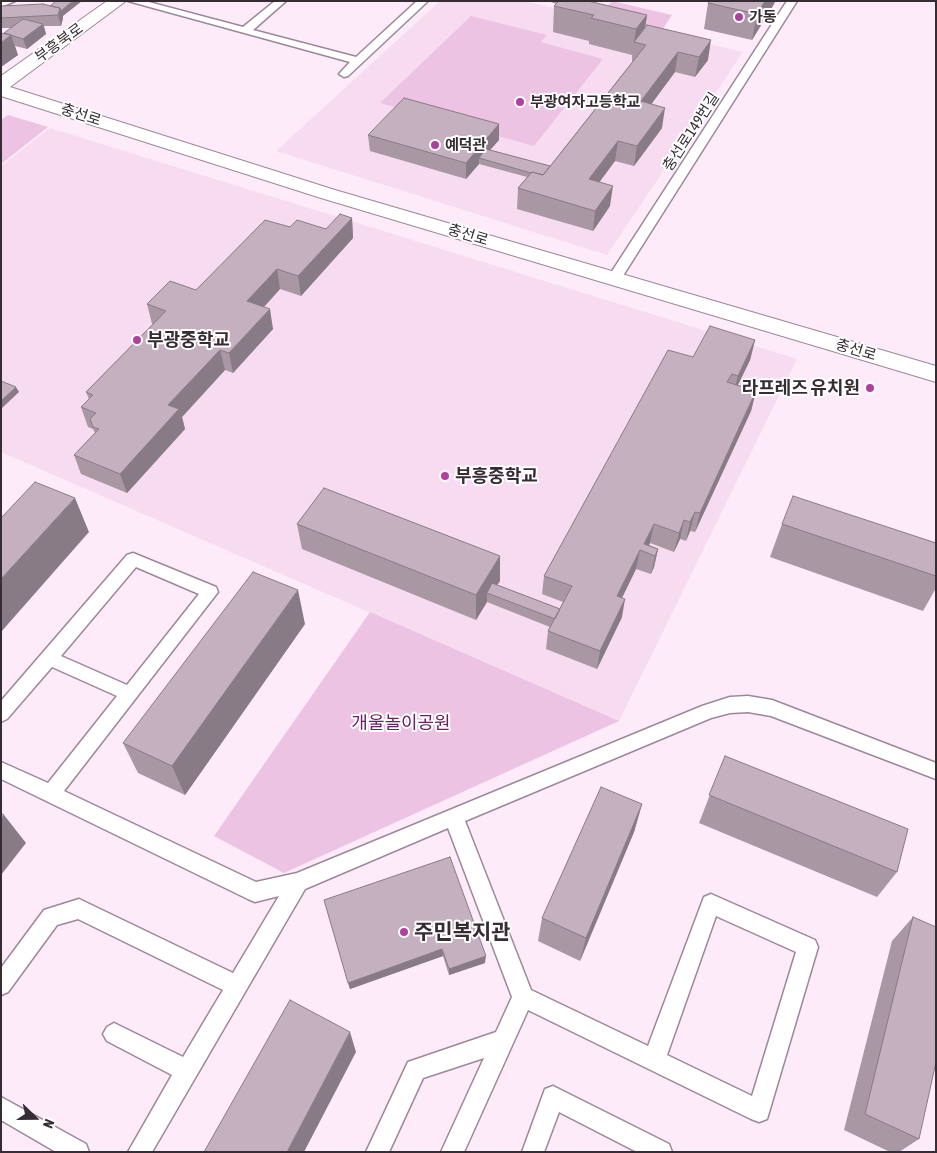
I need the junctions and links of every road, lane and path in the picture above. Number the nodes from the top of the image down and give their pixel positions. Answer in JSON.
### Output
{"nodes":[{"id":1,"x":10,"y":1,"type":"edge"},
{"id":2,"x":118,"y":1,"type":"edge"},
{"id":3,"x":133,"y":1,"type":"edge"},
{"id":4,"x":281,"y":1,"type":"edge"},
{"id":5,"x":423,"y":1,"type":"edge"},
{"id":6,"x":792,"y":1,"type":"edge"},
{"id":7,"x":1,"y":4,"type":"edge"},
{"id":8,"x":245,"y":31,"type":"junction"},
{"id":9,"x":358,"y":61,"type":"junction"},
{"id":10,"x":344,"y":74,"type":"dead end"},
{"id":11,"x":1,"y":85,"type":"edge"},
{"id":12,"x":1,"y":90,"type":"edge"},
{"id":13,"x":614,"y":279,"type":"junction"},
{"id":14,"x":936,"y":374,"type":"edge"},
{"id":15,"x":49,"y":658,"type":"junction"},
{"id":16,"x":130,"y":694,"type":"junction"},
{"id":17,"x":1,"y":714,"type":"edge"},
{"id":18,"x":1,"y":770,"type":"edge"},
{"id":19,"x":936,"y":771,"type":"edge"},
{"id":20,"x":51,"y":794,"type":"junction"},
{"id":21,"x":454,"y":818,"type":"junction"},
{"id":22,"x":298,"y":882,"type":"junction"},
{"id":23,"x":1,"y":985,"type":"edge"},
{"id":24,"x":236,"y":986,"type":"junction"},
{"id":25,"x":523,"y":997,"type":"junction"},
{"id":26,"x":114,"y":1034,"type":"dead end"},
{"id":27,"x":502,"y":1041,"type":"junction"},
{"id":28,"x":654,"y":1060,"type":"junction"},
{"id":29,"x":187,"y":1071,"type":"junction"},
{"id":30,"x":1,"y":1108,"type":"edge"},
{"id":31,"x":78,"y":1152,"type":"edge"},
{"id":32,"x":139,"y":1152,"type":"edge"},
{"id":33,"x":377,"y":1152,"type":"edge"},
{"id":34,"x":452,"y":1152,"type":"edge"},
{"id":35,"x":534,"y":1152,"type":"edge"},
{"id":36,"x":661,"y":1152,"type":"edge"}],
"edges":[{"from":1,"to":7,"type":"lane"},
{"from":2,"to":11,"type":"street","name":"부흥북로"},
{"from":3,"to":8,"type":"lane"},
{"from":4,"to":8,"type":"lane"},
{"from":5,"to":9,"type":"lane"},
{"from":6,"to":13,"type":"lane","name":"충선로149번길"},
{"from":8,"to":9,"type":"lane"},
{"from":9,"to":10,"type":"lane"},
{"from":12,"to":13,"type":"street","name":"충선로"},
{"from":13,"to":14,"type":"street","name":"충선로"},
{"from":15,"to":16,"type":"lane"},
{"from":15,"to":16,"type":"lane"},
{"from":15,"to":17,"type":"lane"},
{"from":16,"to":20,"type":"lane"},
{"from":18,"to":20,"type":"lane"},
{"from":19,"to":21,"type":"lane"},
{"from":20,"to":22,"type":"lane"},
{"from":21,"to":22,"type":"lane"},
{"from":21,"to":25,"type":"lane"},
{"from":22,"to":24,"type":"lane"},
{"from":23,"to":24,"type":"lane"},
{"from":24,"to":29,"type":"lane"},
{"from":25,"to":27,"type":"lane"},
{"from":25,"to":28,"type":"lane"},
{"from":26,"to":29,"type":"lane"},
{"from":27,"to":33,"type":"lane"},
{"from":27,"to":34,"type":"lane"},
{"from":28,"to":28,"type":"lane"},
{"from":29,"to":32,"type":"lane"},
{"from":30,"to":31,"type":"lane"},
{"from":35,"to":36,"type":"lane"}]}
